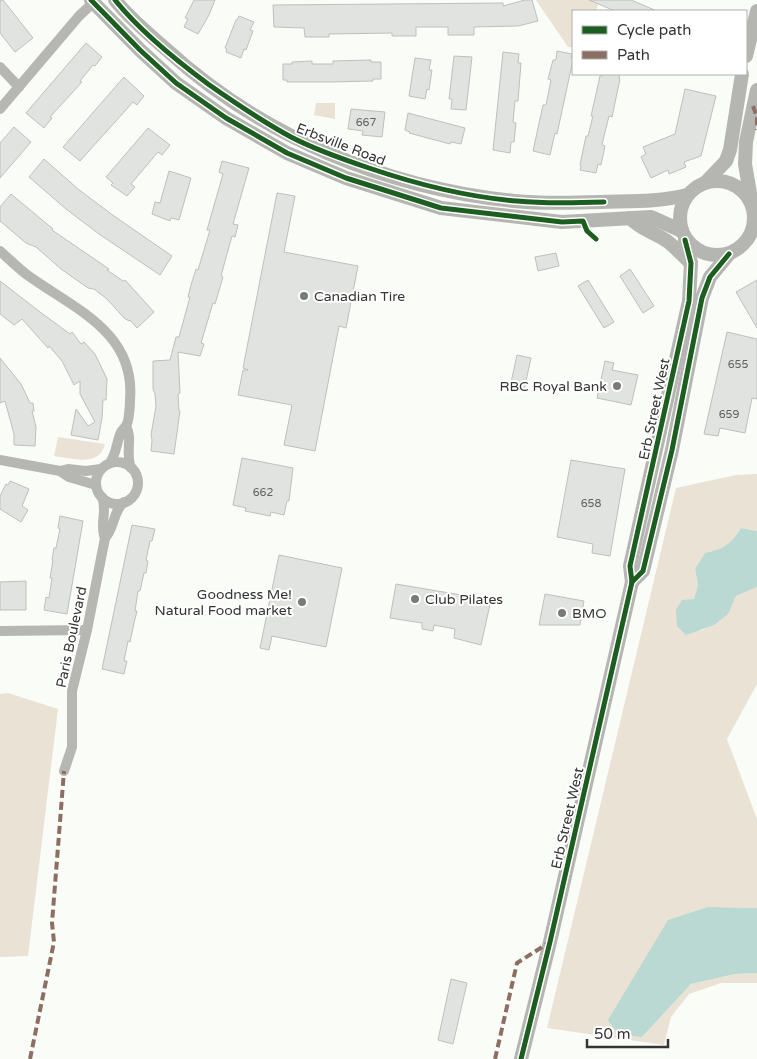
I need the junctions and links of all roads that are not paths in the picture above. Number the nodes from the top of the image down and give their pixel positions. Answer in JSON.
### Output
{"nodes":[{"id":1,"x":115,"y":0,"type":"edge"},
{"id":2,"x":93,"y":1,"type":"edge"},
{"id":3,"x":757,"y":11,"type":"edge"},
{"id":4,"x":747,"y":52,"type":"edge"},
{"id":5,"x":0,"y":67,"type":"edge"},
{"id":6,"x":742,"y":75,"type":"edge"},
{"id":7,"x":19,"y":86,"type":"junction"},
{"id":8,"x":757,"y":90,"type":"edge"},
{"id":9,"x":0,"y":109,"type":"edge"},
{"id":10,"x":706,"y":182,"type":"junction"},
{"id":11,"x":752,"y":184,"type":"edge"},
{"id":12,"x":688,"y":195,"type":"junction"},
{"id":13,"x":754,"y":208,"type":"edge"},
{"id":14,"x":630,"y":218,"type":"junction"},
{"id":15,"x":684,"y":236,"type":"junction"},
{"id":16,"x":757,"y":242,"type":"edge"},
{"id":17,"x":743,"y":246,"type":"junction"},
{"id":18,"x":0,"y":252,"type":"edge"},
{"id":19,"x":729,"y":254,"type":"junction"},
{"id":20,"x":691,"y":263,"type":"junction"},
{"id":21,"x":126,"y":426,"type":"junction"},
{"id":22,"x":0,"y":460,"type":"edge"},
{"id":23,"x":105,"y":466,"type":"junction"},
{"id":24,"x":131,"y":468,"type":"junction"},
{"id":25,"x":60,"y":471,"type":"junction"},
{"id":26,"x":96,"y":485,"type":"junction"},
{"id":27,"x":102,"y":496,"type":"junction"},
{"id":28,"x":124,"y":502,"type":"junction"},
{"id":29,"x":106,"y":538,"type":"junction"},
{"id":30,"x":632,"y":582,"type":"junction"},
{"id":31,"x":87,"y":630,"type":"junction"},
{"id":32,"x":0,"y":631,"type":"edge"},
{"id":33,"x":64,"y":771,"type":"dead end"},
{"id":34,"x":521,"y":1059,"type":"edge"}],
"edges":[{"from":1,"to":12,"type":"main road","name":"Erbsville Road"},
{"from":2,"to":7,"type":"street"},
{"from":2,"to":14,"type":"main road","name":"Erbsville Road"},
{"from":3,"to":4,"type":"main road"},
{"from":5,"to":7,"type":"street"},
{"from":6,"to":10,"type":"main road"},
{"from":7,"to":9,"type":"street"},
{"from":8,"to":11,"type":"main road"},
{"from":10,"to":12,"type":"main road"},
{"from":10,"to":13,"type":"main road"},
{"from":11,"to":13,"type":"main road"},
{"from":12,"to":15,"type":"main road"},
{"from":13,"to":17,"type":"main road"},
{"from":14,"to":15,"type":"main road","name":"Erbsville Road"},
{"from":14,"to":20,"type":"main road"},
{"from":15,"to":19,"type":"main road"},
{"from":15,"to":20,"type":"main road","name":"Erb Street West"},
{"from":16,"to":17,"type":"main road"},
{"from":17,"to":19,"type":"main road"},
{"from":18,"to":21,"type":"street"},
{"from":19,"to":30,"type":"main road","name":"Erb Street West"},
{"from":20,"to":30,"type":"main road","name":"Erb Street West"},
{"from":21,"to":23,"type":"street"},
{"from":21,"to":24,"type":"street"},
{"from":22,"to":25,"type":"street"},
{"from":23,"to":24,"type":"street"},
{"from":23,"to":25,"type":"street"},
{"from":23,"to":26,"type":"street"},
{"from":24,"to":28,"type":"street"},
{"from":25,"to":26,"type":"street"},
{"from":26,"to":27,"type":"street"},
{"from":27,"to":28,"type":"street"},
{"from":27,"to":29,"type":"street","name":"Paris Boulevard"},
{"from":28,"to":29,"type":"street","name":"Paris Boulevard"},
{"from":29,"to":31,"type":"street","name":"Paris Boulevard"},
{"from":30,"to":34,"type":"main road","name":"Erb Street West"},
{"from":31,"to":32,"type":"street"},
{"from":31,"to":33,"type":"street","name":"Paris Boulevard"}]}
